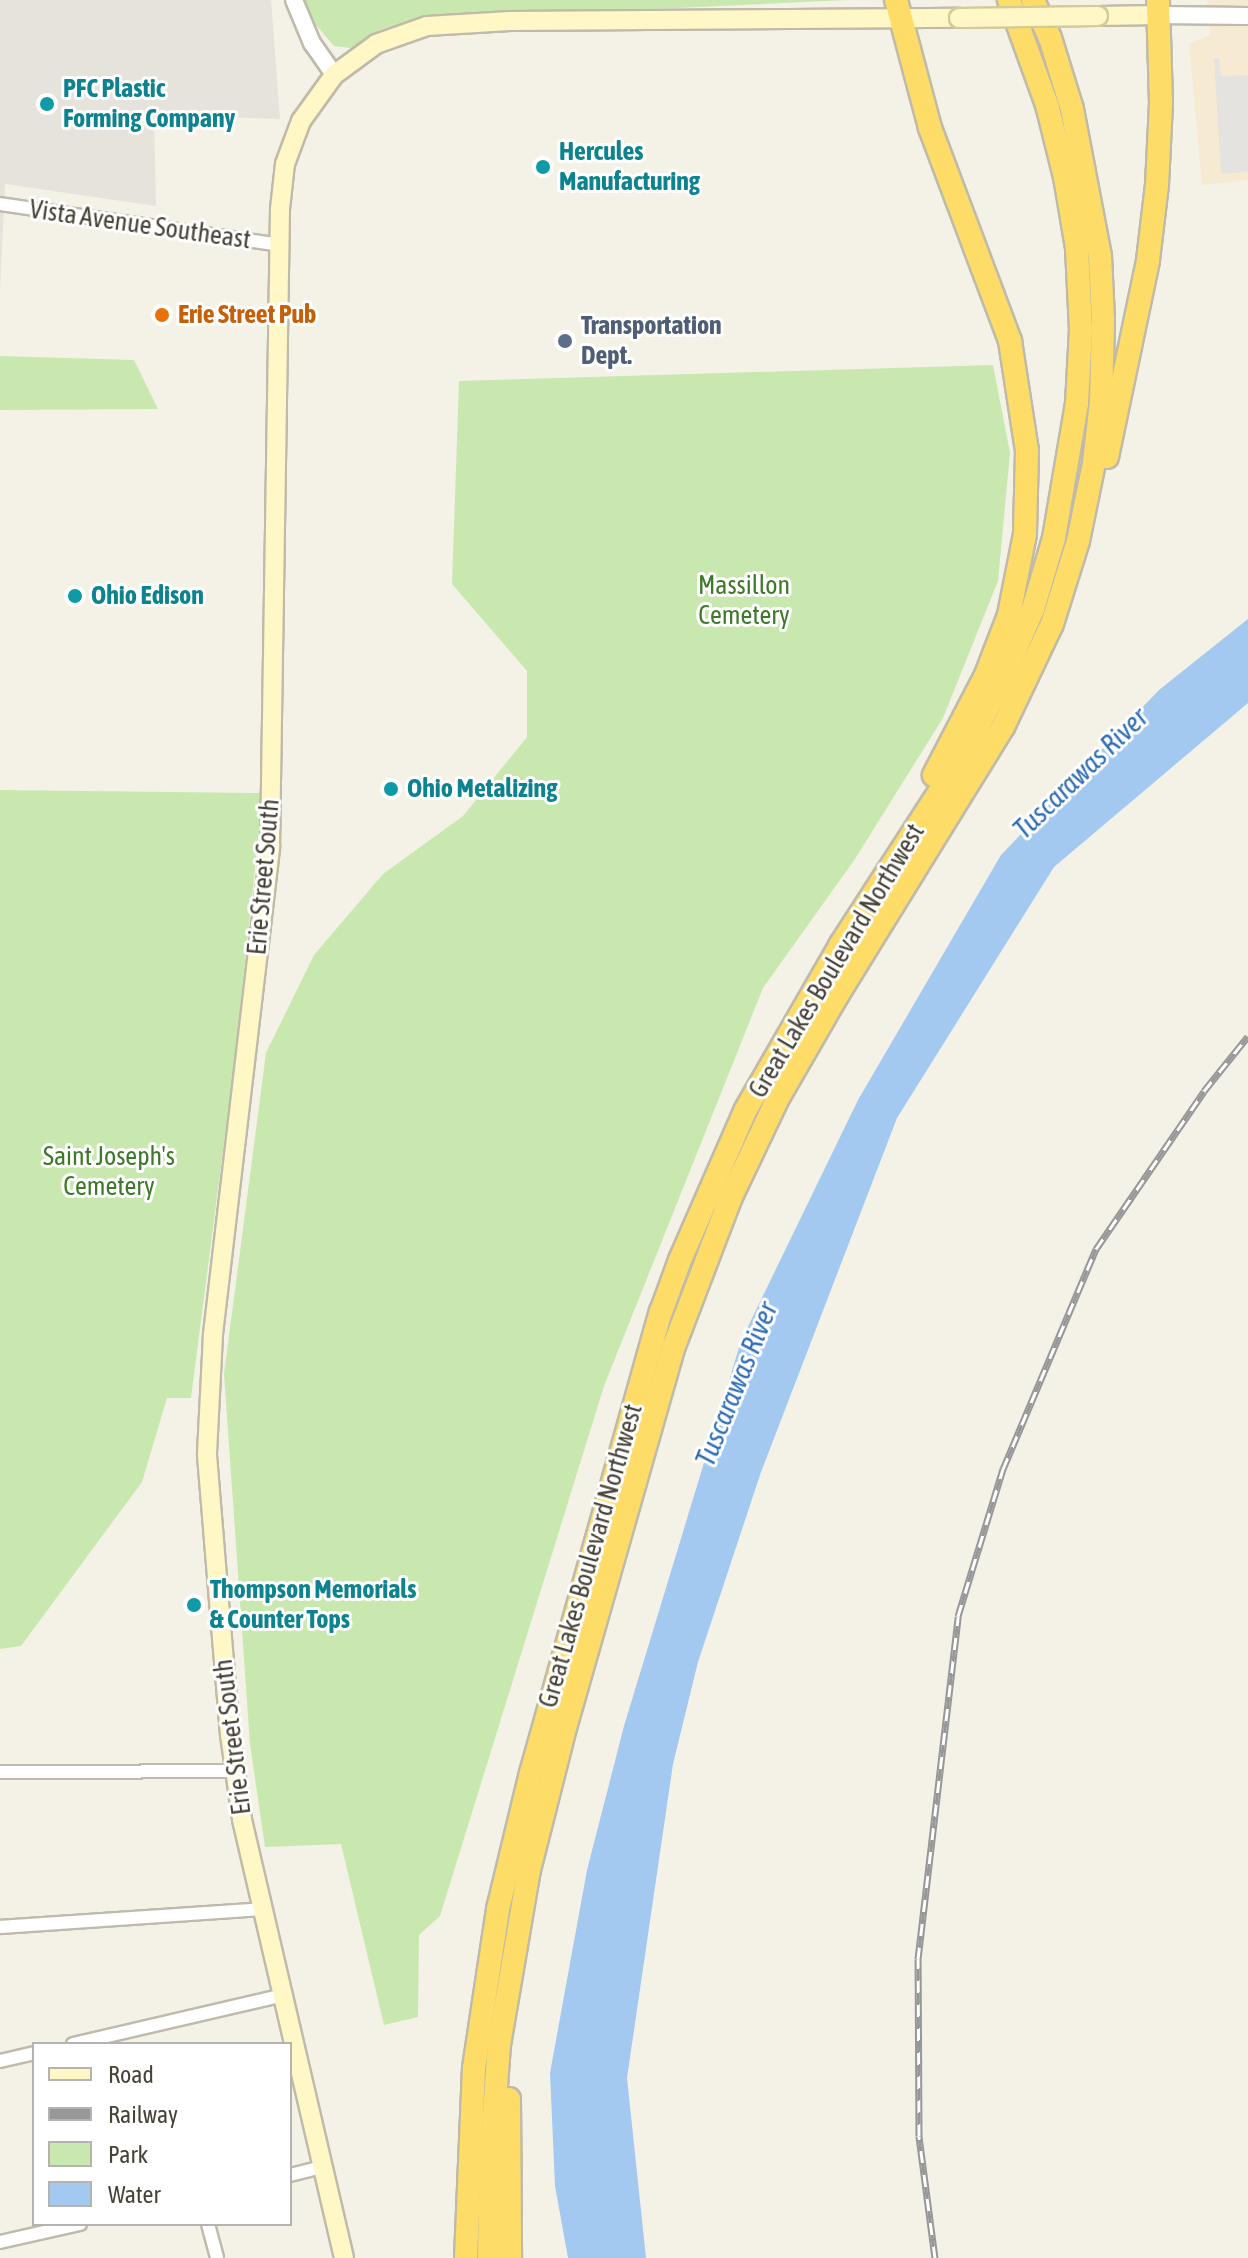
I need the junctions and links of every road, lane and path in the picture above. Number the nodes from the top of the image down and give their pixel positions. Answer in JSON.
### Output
{"nodes":[{"id":1,"x":294,"y":0,"type":"edge"},
{"id":2,"x":1009,"y":0,"type":"edge"},
{"id":3,"x":1033,"y":0,"type":"edge"},
{"id":4,"x":1159,"y":8,"type":"edge"},
{"id":5,"x":898,"y":9,"type":"edge"},
{"id":6,"x":1248,"y":16,"type":"edge"},
{"id":7,"x":334,"y":75,"type":"junction"},
{"id":8,"x":0,"y":204,"type":"edge"},
{"id":9,"x":280,"y":245,"type":"junction"},
{"id":10,"x":965,"y":793,"type":"junction"},
{"id":11,"x":872,"y":898,"type":"junction"},
{"id":12,"x":234,"y":1771,"type":"junction"},
{"id":13,"x":0,"y":1772,"type":"edge"},
{"id":14,"x":529,"y":1870,"type":"junction"},
{"id":15,"x":263,"y":1909,"type":"junction"},
{"id":16,"x":0,"y":1927,"type":"edge"},
{"id":17,"x":283,"y":1995,"type":"junction"},
{"id":18,"x":82,"y":2042,"type":"edge"},
{"id":19,"x":32,"y":2053,"type":"edge"},
{"id":20,"x":0,"y":2061,"type":"edge"},
{"id":21,"x":323,"y":2167,"type":"junction"},
{"id":22,"x":292,"y":2175,"type":"edge"},
{"id":23,"x":71,"y":2226,"type":"edge"},
{"id":24,"x":209,"y":2226,"type":"edge"},
{"id":25,"x":0,"y":2242,"type":"edge"},
{"id":26,"x":217,"y":2258,"type":"edge"},
{"id":27,"x":344,"y":2258,"type":"edge"},
{"id":28,"x":466,"y":2258,"type":"edge"},
{"id":29,"x":489,"y":2258,"type":"edge"},
{"id":30,"x":510,"y":2258,"type":"edge"}],
"edges":[{"from":1,"to":7,"type":"street"},
{"from":2,"to":11,"type":"highway","name":"Great Lakes Boulevard Northwest"},
{"from":3,"to":10,"type":"highway","name":"Great Lakes Boulevard Northwest"},
{"from":4,"to":5,"type":"main road","name":"Erie Street South","bridge":true},
{"from":4,"to":6,"type":"street"},
{"from":4,"to":10,"type":"highway"},
{"from":5,"to":7,"type":"main road","name":"Erie Street South"},
{"from":5,"to":11,"type":"highway"},
{"from":7,"to":9,"type":"main road","name":"Erie Street South"},
{"from":8,"to":9,"type":"street","name":"Vista Avenue Southeast"},
{"from":9,"to":12,"type":"main road","name":"Erie Street South"},
{"from":10,"to":14,"type":"highway","name":"Great Lakes Boulevard Northwest"},
{"from":11,"to":28,"type":"highway","name":"Great Lakes Boulevard Northwest"},
{"from":12,"to":13,"type":"street"},
{"from":12,"to":15,"type":"main road","name":"Erie Street South"},
{"from":14,"to":29,"type":"highway","name":"Great Lakes Boulevard Northwest"},
{"from":14,"to":30,"type":"highway"},
{"from":15,"to":16,"type":"street"},
{"from":15,"to":17,"type":"main road","name":"Erie Street South"},
{"from":17,"to":18,"type":"street"},
{"from":17,"to":21,"type":"main road","name":"Erie Street South"},
{"from":19,"to":20,"type":"street"},
{"from":21,"to":22,"type":"street"},
{"from":21,"to":27,"type":"main road","name":"Erie Street South"},
{"from":23,"to":25,"type":"street"},
{"from":24,"to":26,"type":"street"}]}
